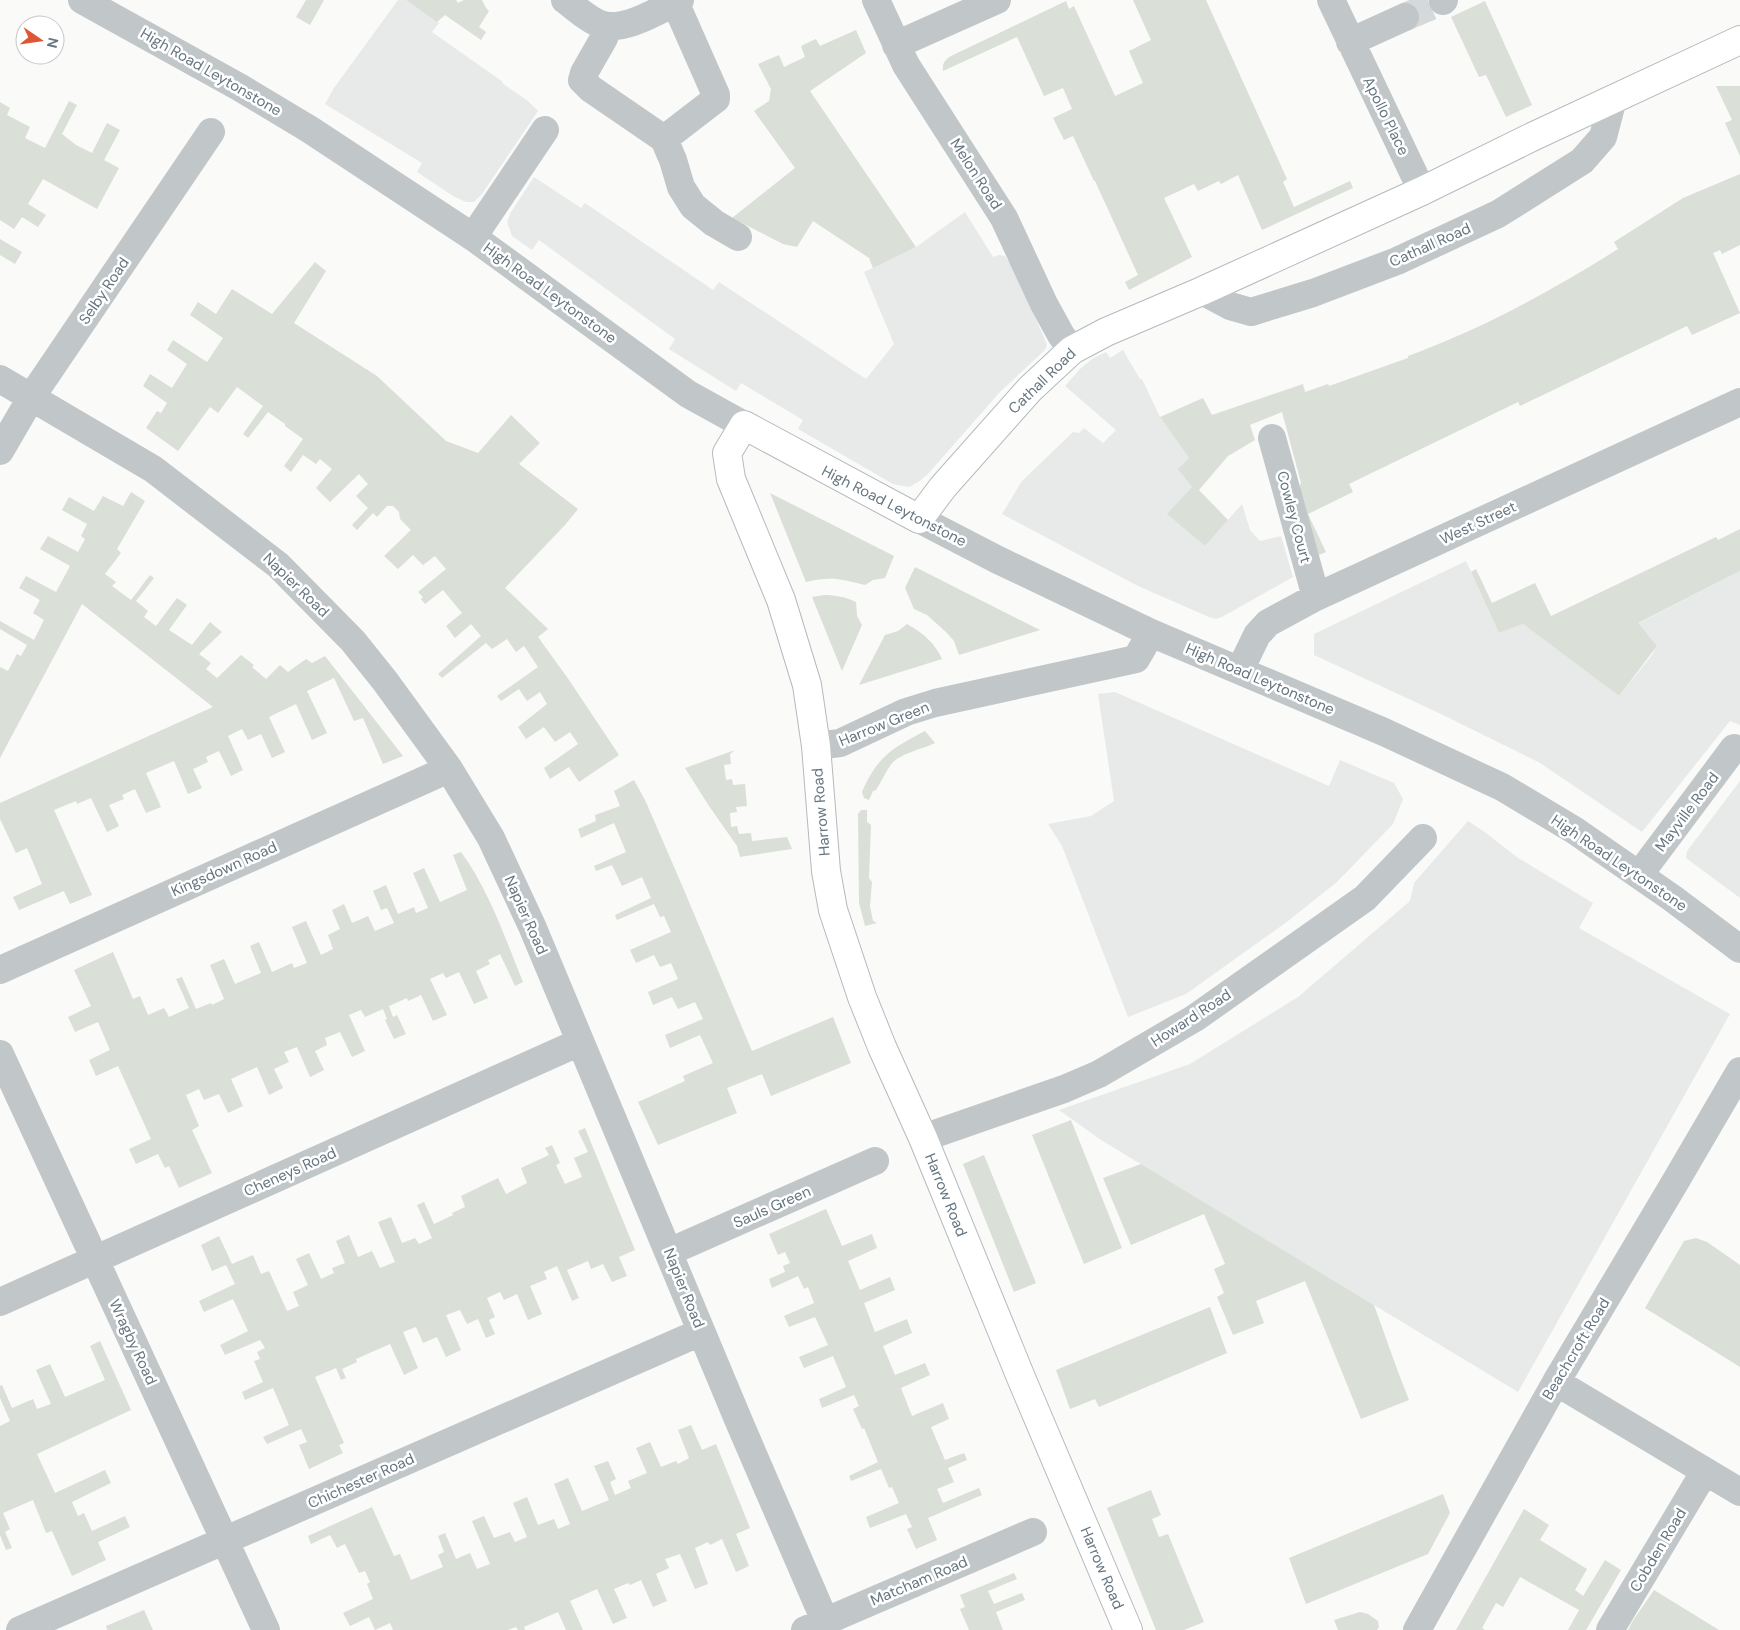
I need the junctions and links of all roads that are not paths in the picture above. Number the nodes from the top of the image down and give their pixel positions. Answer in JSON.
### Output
{"nodes":[{"id":1,"x":82,"y":0,"type":"edge"},
{"id":2,"x":564,"y":0,"type":"edge"},
{"id":3,"x":876,"y":0,"type":"edge"},
{"id":4,"x":996,"y":0,"type":"edge"},
{"id":5,"x":1331,"y":0,"type":"edge"},
{"id":6,"x":677,"y":1,"type":"edge"},
{"id":7,"x":1404,"y":17,"type":"tunnel mouth"},
{"id":8,"x":608,"y":26,"type":"junction"},
{"id":9,"x":1350,"y":42,"type":"junction"},
{"id":10,"x":896,"y":45,"type":"junction"},
{"id":11,"x":1729,"y":45,"type":"edge"},
{"id":12,"x":1614,"y":99,"type":"junction"},
{"id":13,"x":545,"y":130,"type":"dead end"},
{"id":14,"x":211,"y":132,"type":"dead end"},
{"id":15,"x":664,"y":139,"type":"junction"},
{"id":16,"x":1422,"y":191,"type":"junction"},
{"id":17,"x":473,"y":237,"type":"junction"},
{"id":18,"x":738,"y":237,"type":"dead end"},
{"id":19,"x":1202,"y":291,"type":"junction"},
{"id":20,"x":1072,"y":350,"type":"junction"},
{"id":21,"x":0,"y":379,"type":"edge"},
{"id":22,"x":32,"y":396,"type":"junction"},
{"id":23,"x":1740,"y":402,"type":"edge"},
{"id":24,"x":744,"y":425,"type":"junction"},
{"id":25,"x":1272,"y":438,"type":"dead end"},
{"id":26,"x":0,"y":452,"type":"edge"},
{"id":27,"x":919,"y":519,"type":"junction"},
{"id":28,"x":1316,"y":597,"type":"junction"},
{"id":29,"x":1151,"y":633,"type":"junction"},
{"id":30,"x":1240,"y":670,"type":"junction"},
{"id":31,"x":816,"y":746,"type":"junction"},
{"id":32,"x":1734,"y":748,"type":"dead end"},
{"id":33,"x":449,"y":769,"type":"junction"},
{"id":34,"x":1423,"y":838,"type":"dead end"},
{"id":35,"x":1639,"y":875,"type":"junction"},
{"id":36,"x":1740,"y":949,"type":"edge"},
{"id":37,"x":0,"y":970,"type":"edge"},
{"id":38,"x":580,"y":1042,"type":"junction"},
{"id":39,"x":0,"y":1054,"type":"edge"},
{"id":40,"x":1740,"y":1071,"type":"edge"},
{"id":41,"x":923,"y":1138,"type":"junction"},
{"id":42,"x":875,"y":1161,"type":"dead end"},
{"id":43,"x":670,"y":1252,"type":"junction"},
{"id":44,"x":95,"y":1259,"type":"junction"},
{"id":45,"x":0,"y":1302,"type":"edge"},
{"id":46,"x":702,"y":1332,"type":"junction"},
{"id":47,"x":1556,"y":1382,"type":"junction"},
{"id":48,"x":1705,"y":1471,"type":"junction"},
{"id":49,"x":1740,"y":1492,"type":"edge"},
{"id":50,"x":1032,"y":1532,"type":"dead end"},
{"id":51,"x":225,"y":1541,"type":"junction"},
{"id":52,"x":815,"y":1626,"type":"edge"},
{"id":53,"x":20,"y":1630,"type":"edge"},
{"id":54,"x":266,"y":1630,"type":"edge"},
{"id":55,"x":1128,"y":1630,"type":"edge"},
{"id":56,"x":1417,"y":1630,"type":"edge"},
{"id":57,"x":1610,"y":1630,"type":"edge"}],
"edges":[{"from":1,"to":17,"type":"street","name":"High Road Leytonstone"},
{"from":2,"to":8,"type":"street"},
{"from":3,"to":10,"type":"street","name":"Melon Road"},
{"from":4,"to":10,"type":"street"},
{"from":5,"to":9,"type":"street","name":"Apollo Place"},
{"from":6,"to":8,"type":"street"},
{"from":6,"to":15,"type":"street"},
{"from":7,"to":9,"type":"street"},
{"from":8,"to":15,"type":"street"},
{"from":9,"to":16,"type":"street","name":"Apollo Place"},
{"from":10,"to":20,"type":"street","name":"Melon Road"},
{"from":11,"to":12,"type":"main road","name":"Cathall Road"},
{"from":12,"to":16,"type":"main road","name":"Cathall Road"},
{"from":12,"to":19,"type":"street","name":"Cathall Road"},
{"from":13,"to":17,"type":"street"},
{"from":14,"to":22,"type":"street","name":"Selby Road"},
{"from":15,"to":18,"type":"street"},
{"from":16,"to":19,"type":"main road","name":"Cathall Road"},
{"from":17,"to":24,"type":"street","name":"High Road Leytonstone"},
{"from":19,"to":20,"type":"main road","name":"Cathall Road"},
{"from":20,"to":27,"type":"main road","name":"Cathall Road"},
{"from":21,"to":22,"type":"street","name":"Napier Road"},
{"from":22,"to":26,"type":"street","name":"Selby Road"},
{"from":22,"to":33,"type":"street","name":"Napier Road"},
{"from":23,"to":28,"type":"street","name":"West Street"},
{"from":24,"to":27,"type":"main road","name":"High Road Leytonstone"},
{"from":24,"to":31,"type":"main road","name":"Harrow Green"},
{"from":25,"to":28,"type":"street","name":"Cowley Court"},
{"from":27,"to":29,"type":"street","name":"High Road Leytonstone"},
{"from":28,"to":30,"type":"street","name":"West Street"},
{"from":29,"to":30,"type":"street","name":"High Road Leytonstone"},
{"from":29,"to":31,"type":"street","name":"Harrow Green"},
{"from":30,"to":35,"type":"street","name":"High Road Leytonstone"},
{"from":31,"to":41,"type":"main road","name":"Harrow Road"},
{"from":32,"to":35,"type":"street","name":"Mayville Road"},
{"from":33,"to":37,"type":"street","name":"Kingsdown Road"},
{"from":33,"to":38,"type":"street","name":"Napier Road"},
{"from":34,"to":41,"type":"street","name":"Howard Road"},
{"from":35,"to":36,"type":"street","name":"High Road Leytonstone"},
{"from":38,"to":43,"type":"street","name":"Napier Road"},
{"from":38,"to":44,"type":"street","name":"Cheneys Road"},
{"from":39,"to":44,"type":"street","name":"Wragby Road"},
{"from":40,"to":47,"type":"street","name":"Beachcroft Road"},
{"from":41,"to":55,"type":"main road","name":"Harrow Road"},
{"from":42,"to":43,"type":"street","name":"Sauls Green"},
{"from":43,"to":46,"type":"street","name":"Napier Road"},
{"from":44,"to":45,"type":"street","name":"Cheneys Road"},
{"from":44,"to":51,"type":"street","name":"Wragby Road"},
{"from":46,"to":51,"type":"street","name":"Chichester Road"},
{"from":46,"to":52,"type":"street","name":"Napier Road"},
{"from":47,"to":48,"type":"street"},
{"from":47,"to":56,"type":"street","name":"Beachcroft Road"},
{"from":48,"to":49,"type":"street"},
{"from":48,"to":57,"type":"street","name":"Cobden Road"},
{"from":50,"to":52,"type":"street","name":"Matcham Road"},
{"from":51,"to":53,"type":"street","name":"Chichester Road"},
{"from":51,"to":54,"type":"street","name":"Wragby Road"}]}
